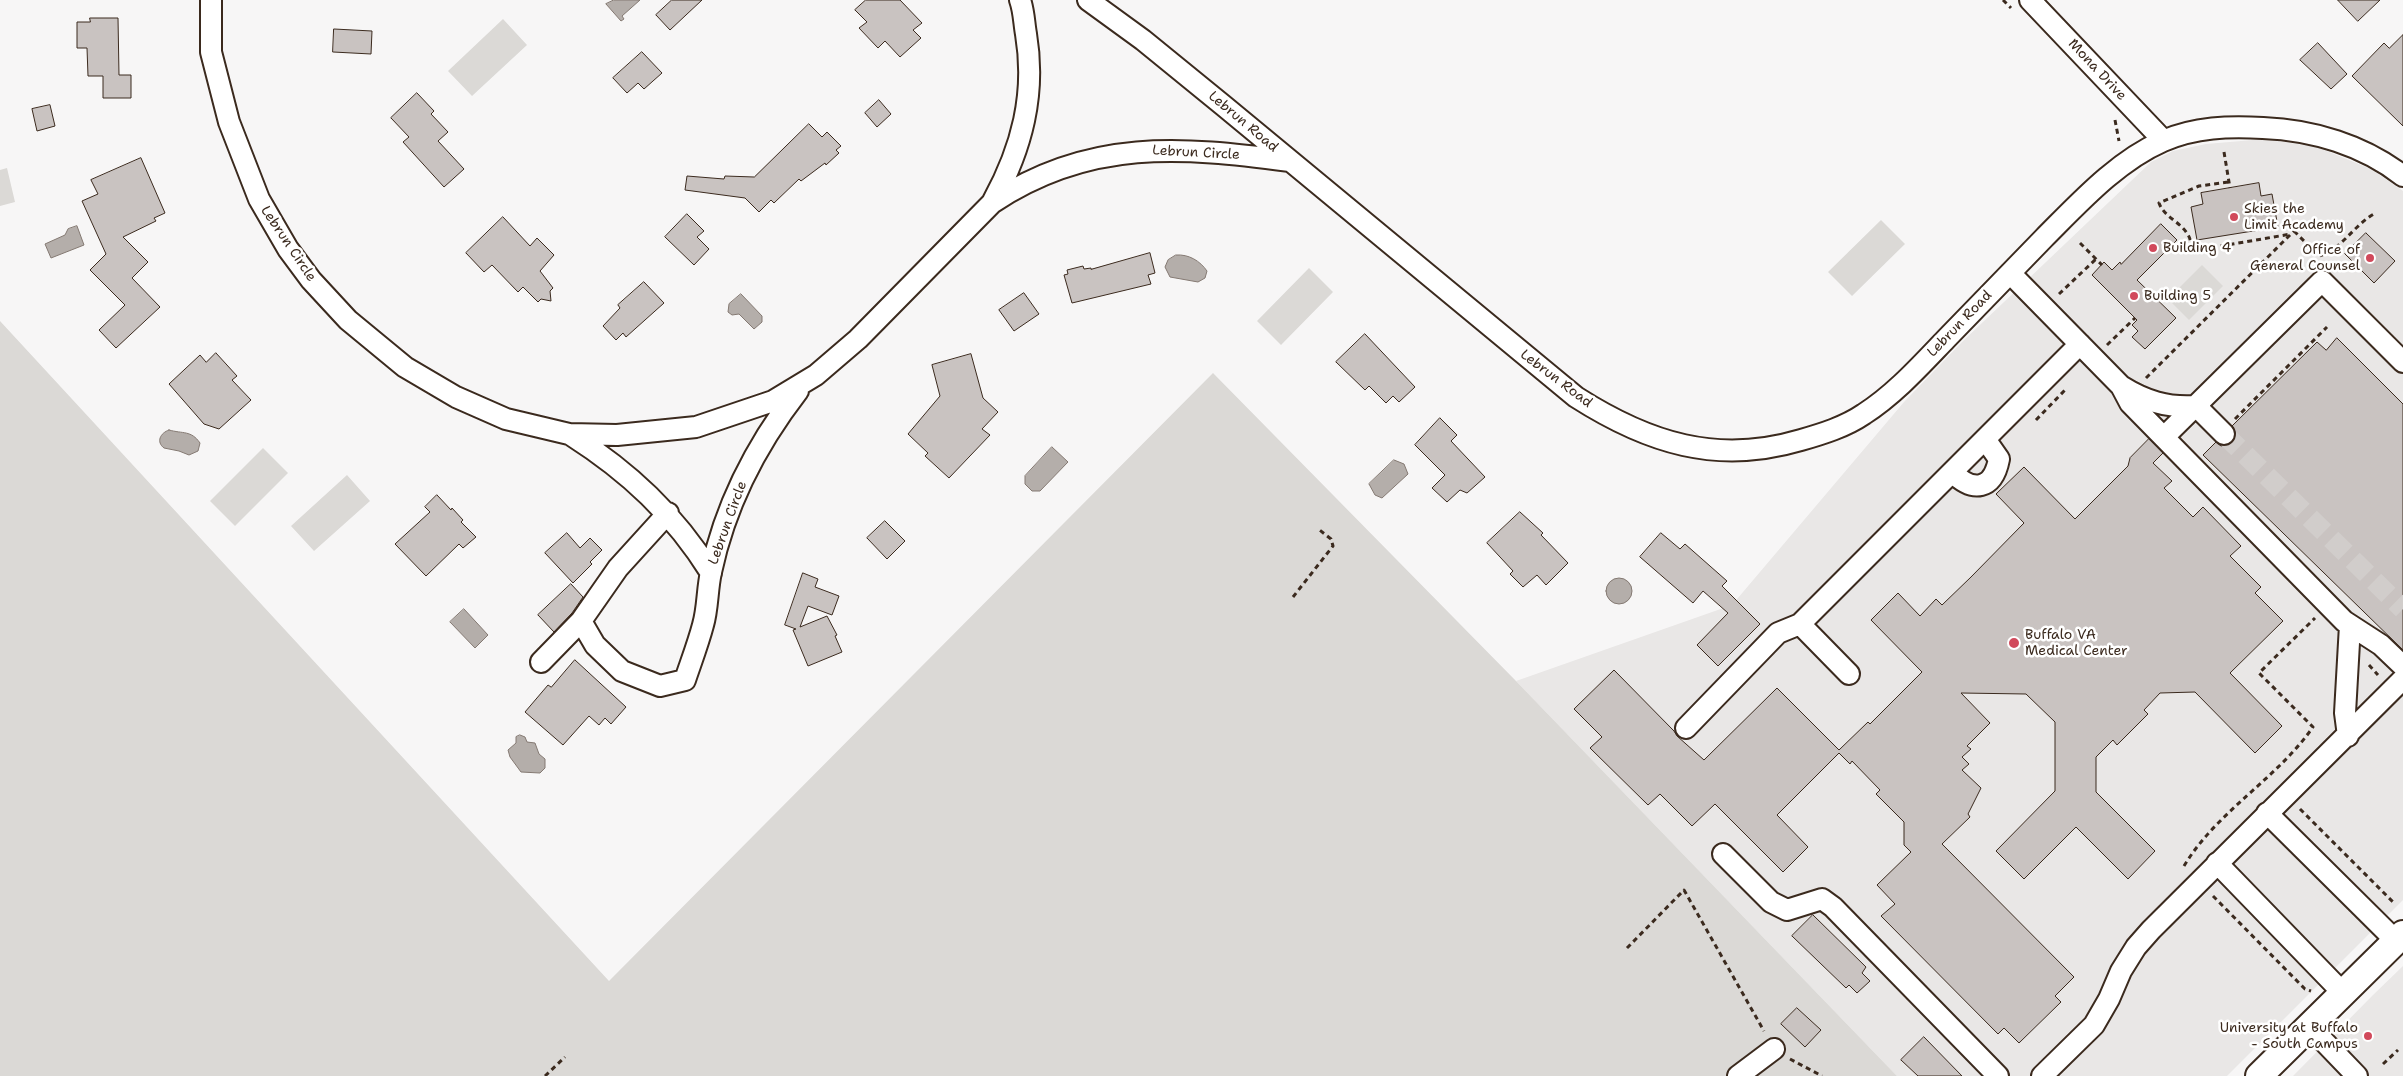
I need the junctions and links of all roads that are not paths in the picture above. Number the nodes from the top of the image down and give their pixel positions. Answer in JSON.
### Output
{"nodes":[{"id":1,"x":211,"y":0,"type":"edge"},
{"id":2,"x":1020,"y":0,"type":"edge"},
{"id":3,"x":1088,"y":0,"type":"edge"},
{"id":4,"x":2030,"y":0,"type":"edge"},
{"id":5,"x":2164,"y":140,"type":"junction"},
{"id":6,"x":1290,"y":161,"type":"junction"},
{"id":7,"x":2403,"y":176,"type":"edge"},
{"id":8,"x":992,"y":203,"type":"junction"},
{"id":9,"x":2010,"y":273,"type":"junction"},
{"id":10,"x":2080,"y":344,"type":"junction"},
{"id":11,"x":2403,"y":362,"type":"edge"},
{"id":12,"x":805,"y":382,"type":"junction"},
{"id":13,"x":2121,"y":386,"type":"junction"},
{"id":14,"x":2196,"y":406,"type":"junction"},
{"id":15,"x":2226,"y":429,"type":"tunnel mouth"},
{"id":16,"x":569,"y":434,"type":"junction"},
{"id":17,"x":2164,"y":437,"type":"junction"},
{"id":18,"x":1985,"y":439,"type":"junction"},
{"id":19,"x":1952,"y":472,"type":"junction"},
{"id":20,"x":668,"y":513,"type":"junction"},
{"id":21,"x":711,"y":572,"type":"junction"},
{"id":22,"x":581,"y":621,"type":"junction"},
{"id":23,"x":1800,"y":624,"type":"junction"},
{"id":24,"x":2350,"y":625,"type":"junction"},
{"id":25,"x":541,"y":662,"type":"dead end"},
{"id":26,"x":2403,"y":666,"type":"edge"},
{"id":27,"x":1849,"y":674,"type":"dead end"},
{"id":28,"x":2393,"y":680,"type":"edge"},
{"id":29,"x":1686,"y":728,"type":"dead end"},
{"id":30,"x":2348,"y":736,"type":"junction"},
{"id":31,"x":2267,"y":813,"type":"junction"},
{"id":32,"x":1722,"y":854,"type":"dead end"},
{"id":33,"x":2217,"y":863,"type":"junction"},
{"id":34,"x":2399,"y":937,"type":"edge"},
{"id":35,"x":2343,"y":992,"type":"junction"},
{"id":36,"x":2309,"y":1026,"type":"junction"},
{"id":37,"x":1774,"y":1049,"type":"road end"},
{"id":38,"x":1738,"y":1076,"type":"edge"},
{"id":39,"x":1998,"y":1076,"type":"edge"},
{"id":40,"x":2042,"y":1076,"type":"edge"},
{"id":41,"x":2259,"y":1076,"type":"edge"},
{"id":42,"x":2357,"y":1076,"type":"edge"}],
"edges":[{"from":1,"to":16,"type":"street","name":"Lebrun Circle"},
{"from":2,"to":8,"type":"street","name":"Lebrun Circle"},
{"from":3,"to":6,"type":"street","name":"Lebrun Road"},
{"from":4,"to":5,"type":"street","name":"Mona Drive"},
{"from":5,"to":7,"type":"street","name":"Lebrun Road"},
{"from":5,"to":9,"type":"street","name":"Lebrun Road"},
{"from":6,"to":8,"type":"street","name":"Lebrun Circle"},
{"from":6,"to":9,"type":"street","name":"Lebrun Road"},
{"from":8,"to":12,"type":"street","name":"Lebrun Circle"},
{"from":9,"to":10,"type":"street"},
{"from":10,"to":13,"type":"street"},
{"from":10,"to":18,"type":"street"},
{"from":11,"to":14,"type":"street"},
{"from":12,"to":16,"type":"street","name":"Lebrun Circle"},
{"from":12,"to":21,"type":"street","name":"Lebrun Circle"},
{"from":13,"to":14,"type":"street"},
{"from":13,"to":17,"type":"street"},
{"from":14,"to":15,"type":"street"},
{"from":14,"to":17,"type":"street"},
{"from":16,"to":20,"type":"street","name":"Lebrun Circle"},
{"from":17,"to":24,"type":"street"},
{"from":18,"to":19,"type":"street"},
{"from":18,"to":19,"type":"street"},
{"from":19,"to":23,"type":"street"},
{"from":20,"to":21,"type":"street","name":"Lebrun Circle"},
{"from":20,"to":22,"type":"street"},
{"from":21,"to":22,"type":"street"},
{"from":22,"to":25,"type":"street"},
{"from":23,"to":27,"type":"street"},
{"from":23,"to":29,"type":"street"},
{"from":24,"to":26,"type":"street"},
{"from":24,"to":30,"type":"street"},
{"from":28,"to":30,"type":"street"},
{"from":30,"to":31,"type":"street"},
{"from":31,"to":33,"type":"street"},
{"from":31,"to":34,"type":"street"},
{"from":32,"to":39,"type":"street"},
{"from":33,"to":35,"type":"street"},
{"from":33,"to":40,"type":"street"},
{"from":34,"to":35,"type":"main road"},
{"from":35,"to":36,"type":"main road"},
{"from":36,"to":41,"type":"main road"},
{"from":36,"to":42,"type":"street"},
{"from":37,"to":38,"type":"street"}]}
